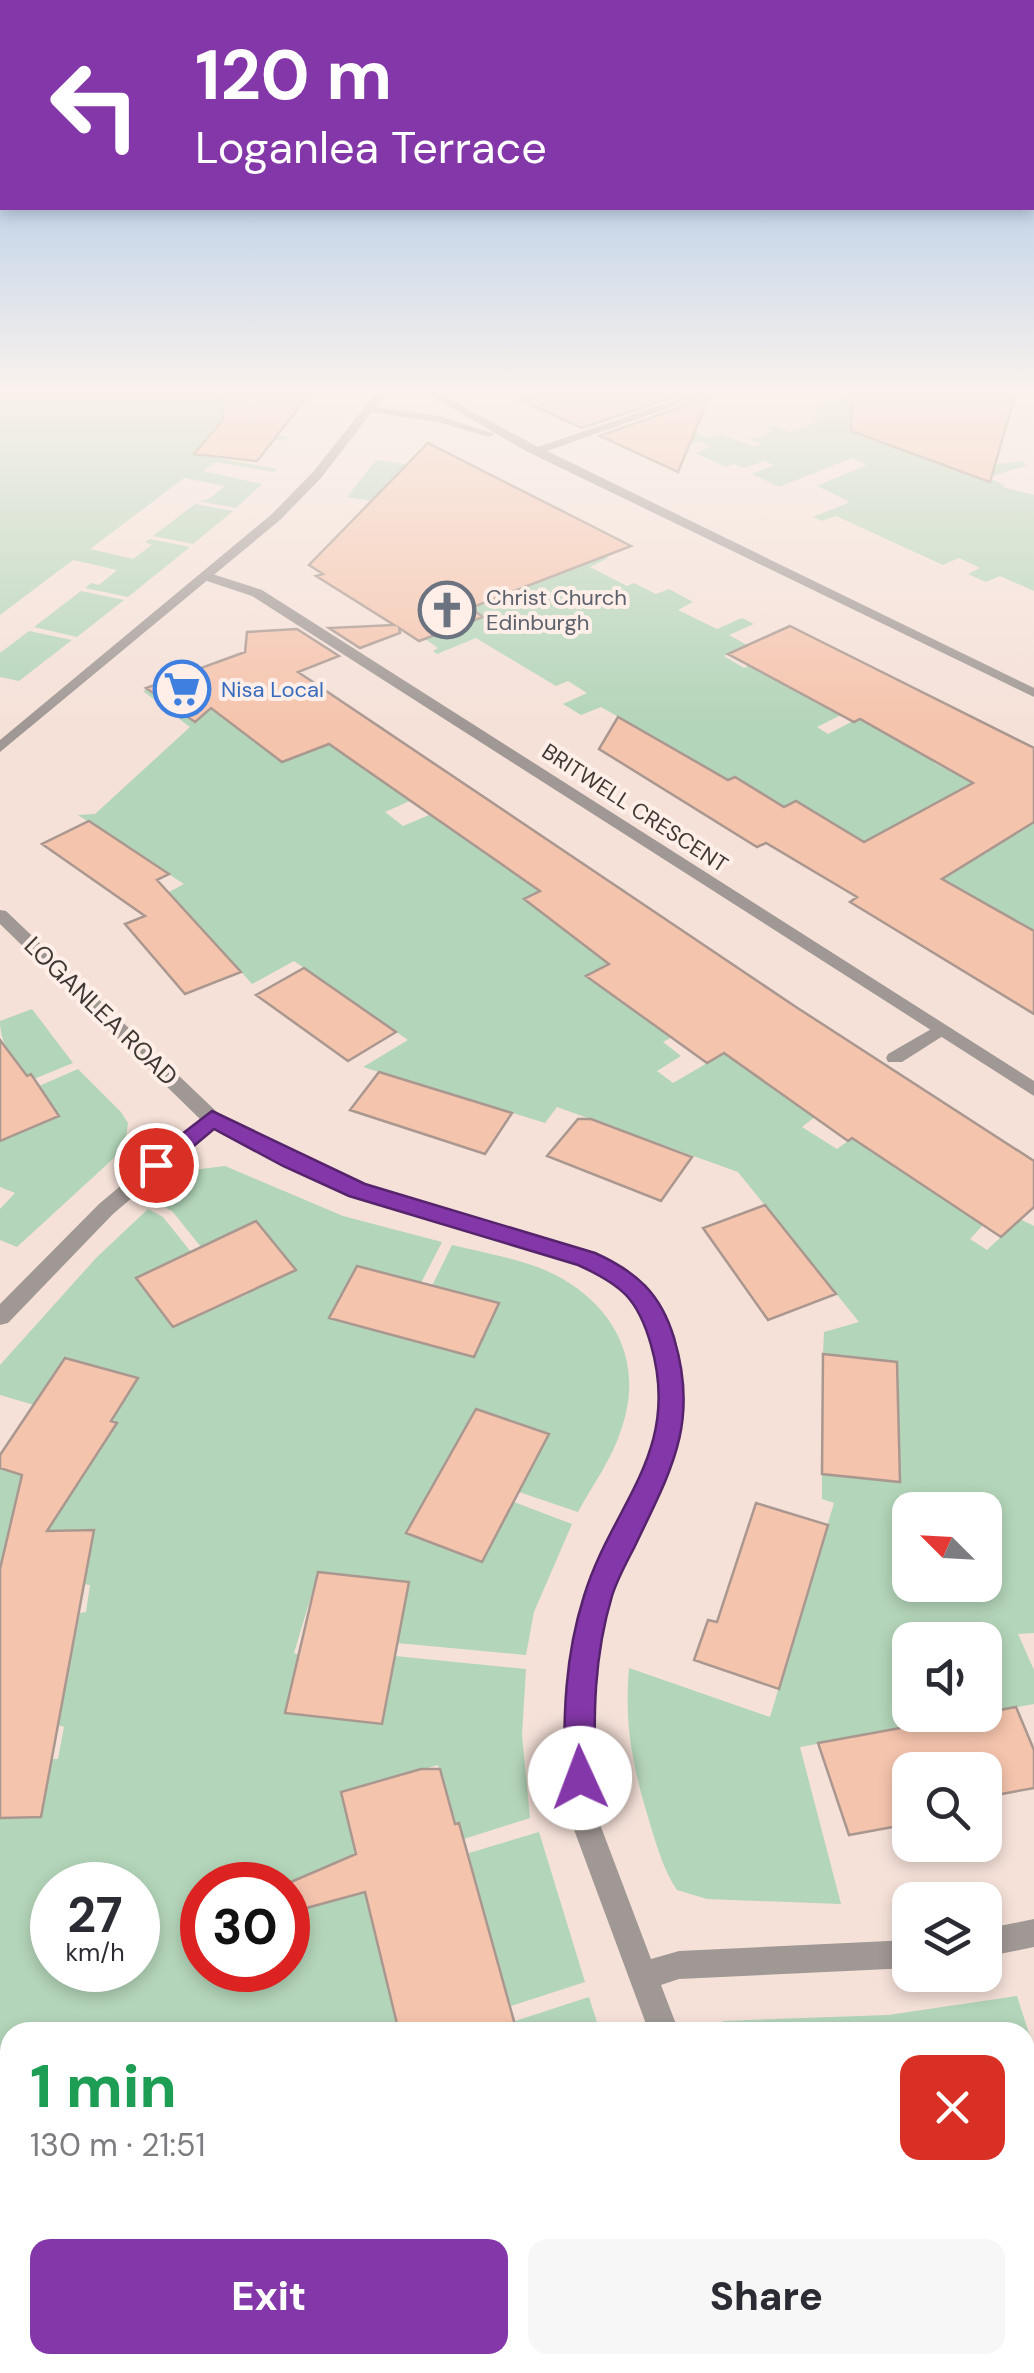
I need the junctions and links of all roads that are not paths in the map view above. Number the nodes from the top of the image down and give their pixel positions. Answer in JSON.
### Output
{"nodes":[{"id":1,"x":289,"y":503,"type":"edge"},
{"id":2,"x":642,"y":503,"type":"edge"},
{"id":3,"x":206,"y":576,"type":"junction"},
{"id":4,"x":1034,"y":693,"type":"edge"},
{"id":5,"x":0,"y":748,"type":"edge"},
{"id":6,"x":0,"y":915,"type":"edge"},
{"id":7,"x":940,"y":1030,"type":"junction"},
{"id":8,"x":895,"y":1058,"type":"dead end"},
{"id":9,"x":1034,"y":1090,"type":"edge"},
{"id":10,"x":212,"y":1119,"type":"junction"},
{"id":11,"x":0,"y":1317,"type":"edge"},
{"id":12,"x":1034,"y":1933,"type":"edge"},
{"id":13,"x":1002,"y":1940,"type":"edge"},
{"id":14,"x":892,"y":1955,"type":"edge"},
{"id":15,"x":644,"y":1974,"type":"junction"},
{"id":16,"x":661,"y":2022,"type":"edge"}],
"edges":[{"from":1,"to":3,"type":"street"},
{"from":2,"to":4,"type":"street"},
{"from":3,"to":5,"type":"street"},
{"from":3,"to":7,"type":"street","name":"BRITWELL CRESCENT"},
{"from":6,"to":10,"type":"street","name":"LOGANLEA ROAD"},
{"from":7,"to":8,"type":"street"},
{"from":7,"to":9,"type":"street","name":"BRITWELL CRESCENT"},
{"from":10,"to":11,"type":"street"},
{"from":10,"to":15,"type":"street","name":"LOGANLEA ROAD"},
{"from":12,"to":13,"type":"street"},
{"from":14,"to":15,"type":"street"},
{"from":15,"to":16,"type":"street","name":"LOGANLEA ROAD"}]}
